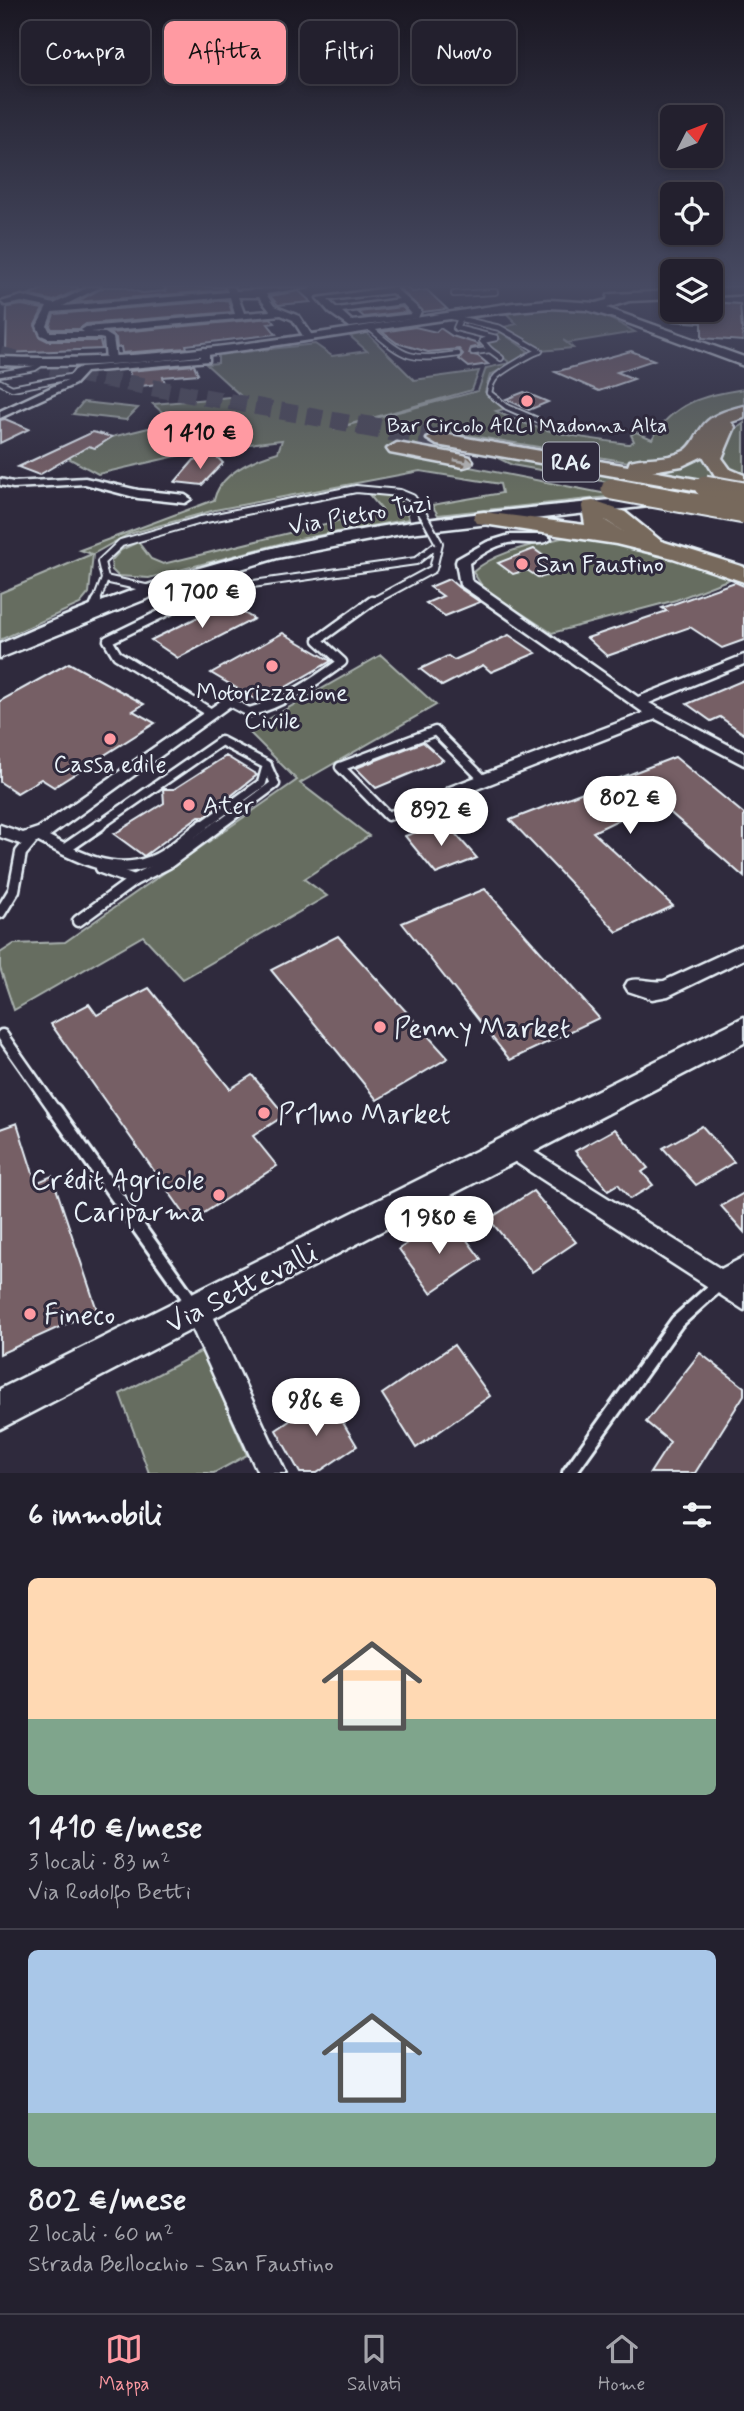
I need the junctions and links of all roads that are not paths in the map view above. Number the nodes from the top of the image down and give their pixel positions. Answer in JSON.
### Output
{"nodes":[{"id":1,"x":111,"y":356,"type":"edge"},
{"id":2,"x":149,"y":356,"type":"edge"},
{"id":3,"x":205,"y":356,"type":"edge"},
{"id":4,"x":404,"y":356,"type":"edge"},
{"id":5,"x":446,"y":356,"type":"edge"},
{"id":6,"x":498,"y":356,"type":"edge"},
{"id":7,"x":529,"y":356,"type":"edge"},
{"id":8,"x":727,"y":356,"type":"edge"},
{"id":9,"x":501,"y":358,"type":"dead end"},
{"id":10,"x":111,"y":359,"type":"junction"},
{"id":11,"x":744,"y":362,"type":"edge"},
{"id":12,"x":6,"y":365,"type":"edge"},
{"id":13,"x":0,"y":374,"type":"edge"},
{"id":14,"x":75,"y":376,"type":"junction"},
{"id":15,"x":0,"y":381,"type":"edge"},
{"id":16,"x":744,"y":412,"type":"edge"},
{"id":17,"x":6,"y":414,"type":"edge"},
{"id":18,"x":744,"y":418,"type":"edge"},
{"id":19,"x":537,"y":420,"type":"dead end"},
{"id":20,"x":437,"y":439,"type":"tunnel mouth"},
{"id":21,"x":397,"y":449,"type":"dead end"},
{"id":22,"x":505,"y":450,"type":"junction"},
{"id":23,"x":0,"y":482,"type":"edge"},
{"id":24,"x":742,"y":486,"type":"edge"},
{"id":25,"x":186,"y":499,"type":"dead end"},
{"id":26,"x":654,"y":500,"type":"junction"},
{"id":27,"x":593,"y":507,"type":"junction"},
{"id":28,"x":744,"y":513,"type":"edge"},
{"id":29,"x":484,"y":518,"type":"junction"},
{"id":30,"x":625,"y":533,"type":"junction"},
{"id":31,"x":545,"y":539,"type":"dead end"},
{"id":32,"x":439,"y":543,"type":"junction"},
{"id":33,"x":744,"y":575,"type":"edge"},
{"id":34,"x":104,"y":579,"type":"junction"},
{"id":35,"x":150,"y":589,"type":"junction"},
{"id":36,"x":92,"y":613,"type":"junction"},
{"id":37,"x":0,"y":652,"type":"edge"},
{"id":38,"x":744,"y":659,"type":"edge"},
{"id":39,"x":228,"y":701,"type":"joint"},
{"id":40,"x":637,"y":703,"type":"junction"},
{"id":41,"x":211,"y":713,"type":"junction"},
{"id":42,"x":655,"y":714,"type":"junction"},
{"id":43,"x":744,"y":760,"type":"edge"},
{"id":44,"x":267,"y":765,"type":"junction"},
{"id":45,"x":484,"y":780,"type":"junction"},
{"id":46,"x":458,"y":797,"type":"joint"},
{"id":47,"x":0,"y":831,"type":"edge"},
{"id":48,"x":36,"y":835,"type":"junction"},
{"id":49,"x":65,"y":849,"type":"junction"},
{"id":50,"x":92,"y":864,"type":"junction"},
{"id":51,"x":134,"y":880,"type":"junction"},
{"id":52,"x":0,"y":913,"type":"edge"},
{"id":53,"x":78,"y":921,"type":"dead end"},
{"id":54,"x":744,"y":951,"type":"edge"},
{"id":55,"x":635,"y":986,"type":"dead end"},
{"id":56,"x":744,"y":1029,"type":"edge"},
{"id":57,"x":2,"y":1035,"type":"dead end"},
{"id":58,"x":514,"y":1149,"type":"junction"},
{"id":59,"x":744,"y":1269,"type":"edge"},
{"id":60,"x":721,"y":1282,"type":"junction"},
{"id":61,"x":744,"y":1298,"type":"edge"},
{"id":62,"x":197,"y":1310,"type":"junction"},
{"id":63,"x":6,"y":1403,"type":"edge"},
{"id":64,"x":272,"y":1473,"type":"edge"},
{"id":65,"x":569,"y":1473,"type":"edge"}],
"edges":[{"from":1,"to":10,"type":"street"},
{"from":2,"to":10,"type":"street"},
{"from":3,"to":14,"type":"street"},
{"from":4,"to":5,"type":"lane"},
{"from":6,"to":9,"type":"lane"},
{"from":7,"to":19,"type":"lane"},
{"from":8,"to":11,"type":"street"},
{"from":10,"to":12,"type":"street"},
{"from":12,"to":13,"type":"lane"},
{"from":12,"to":15,"type":"lane"},
{"from":14,"to":15,"type":"lane"},
{"from":14,"to":17,"type":"street"},
{"from":16,"to":22,"type":"highway"},
{"from":18,"to":24,"type":"highway"},
{"from":20,"to":22,"type":"highway","number":"RA6"},
{"from":21,"to":28,"type":"highway","number":"RA6","one_way":true,"bridge":true},
{"from":22,"to":24,"type":"highway","number":"RA6","bridge":true},
{"from":23,"to":25,"type":"street"},
{"from":24,"to":26,"type":"street","name":"Via Pietro Tuzi"},
{"from":26,"to":27,"type":"street","name":"Via Pietro Tuzi"},
{"from":26,"to":30,"type":"highway"},
{"from":27,"to":29,"type":"street","name":"Via Pietro Tuzi"},
{"from":27,"to":30,"type":"highway"},
{"from":29,"to":30,"type":"highway"},
{"from":29,"to":35,"type":"street","name":"Via Pietro Tuzi"},
{"from":30,"to":33,"type":"highway"},
{"from":31,"to":40,"type":"street"},
{"from":32,"to":34,"type":"lane","bridge":true},
{"from":32,"to":39,"type":"lane"},
{"from":32,"to":41,"type":"lane"},
{"from":34,"to":35,"type":"lane"},
{"from":34,"to":36,"type":"lane"},
{"from":35,"to":36,"type":"street","name":"Via Pietro Tuzi"},
{"from":36,"to":37,"type":"street","name":"Via Pietro Tuzi"},
{"from":38,"to":40,"type":"street"},
{"from":39,"to":41,"type":"street"},
{"from":40,"to":42,"type":"street"},
{"from":41,"to":48,"type":"street"},
{"from":42,"to":43,"type":"street"},
{"from":42,"to":45,"type":"street"},
{"from":44,"to":49,"type":"lane"},
{"from":44,"to":50,"type":"lane"},
{"from":44,"to":51,"type":"lane"},
{"from":45,"to":46,"type":"street"},
{"from":45,"to":46,"type":"lane"},
{"from":47,"to":48,"type":"street"},
{"from":48,"to":49,"type":"lane"},
{"from":48,"to":52,"type":"lane"},
{"from":49,"to":50,"type":"lane"},
{"from":50,"to":51,"type":"lane"},
{"from":51,"to":53,"type":"lane"},
{"from":54,"to":55,"type":"street"},
{"from":56,"to":58,"type":"street","name":"Via Settevalli"},
{"from":57,"to":62,"type":"lane"},
{"from":58,"to":60,"type":"street"},
{"from":58,"to":62,"type":"street","name":"Via Settevalli"},
{"from":59,"to":60,"type":"street"},
{"from":60,"to":61,"type":"street"},
{"from":60,"to":65,"type":"lane"},
{"from":62,"to":63,"type":"street","name":"Via Settevalli"},
{"from":62,"to":64,"type":"street"}]}
